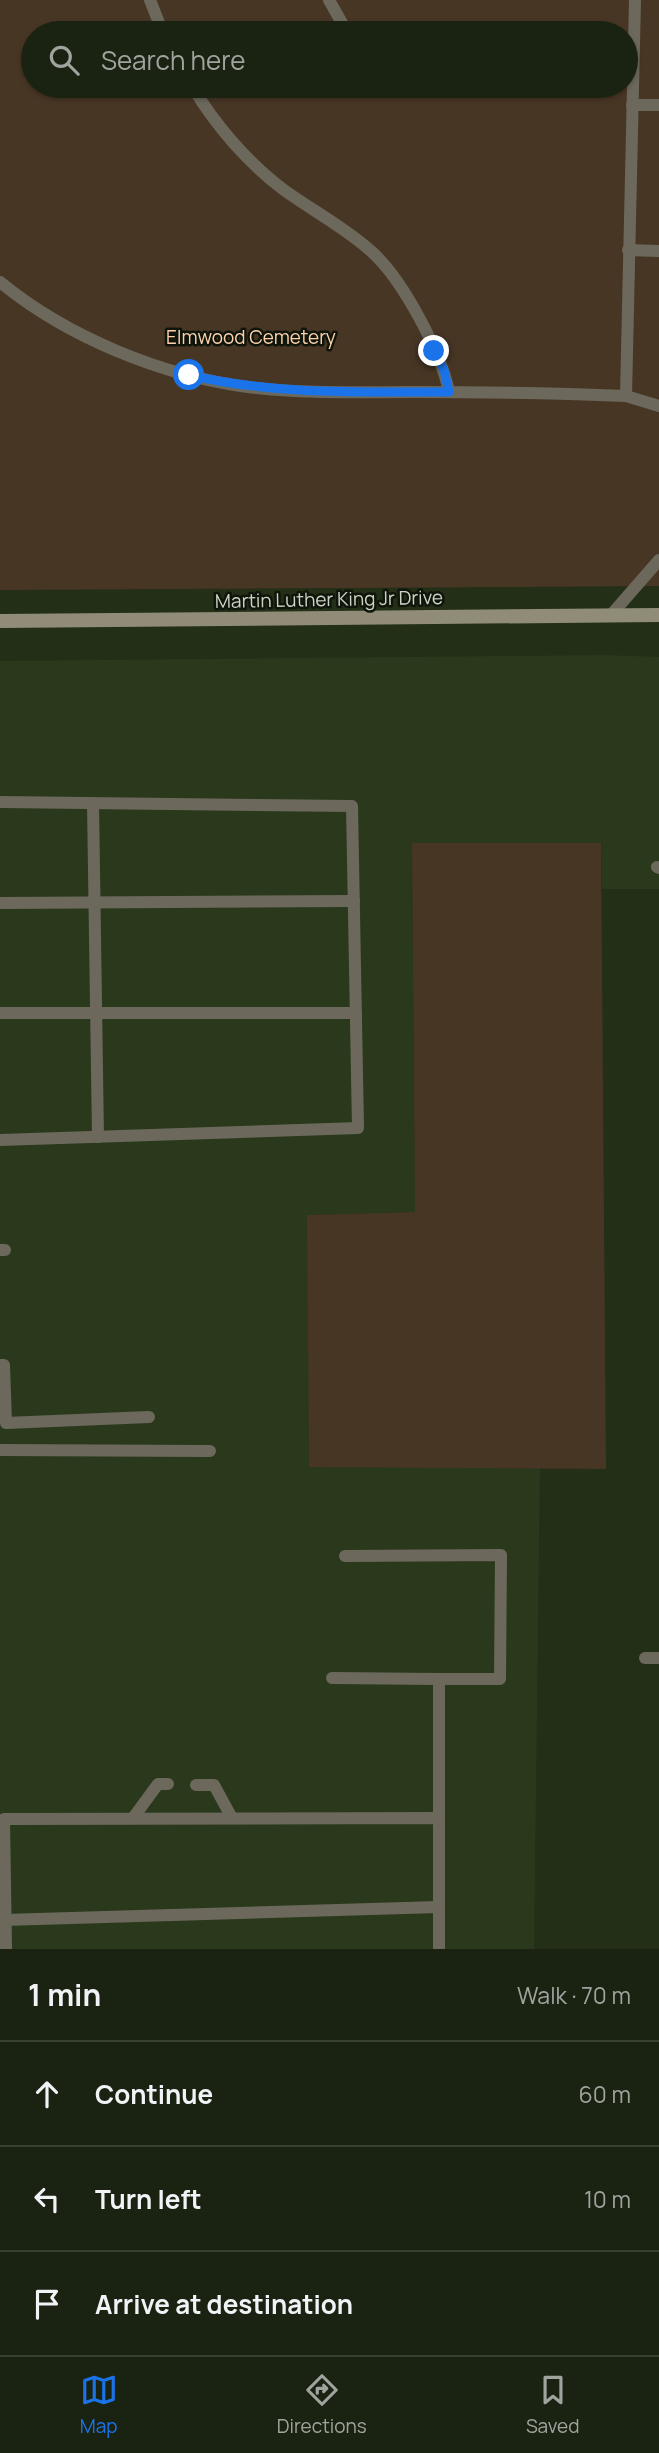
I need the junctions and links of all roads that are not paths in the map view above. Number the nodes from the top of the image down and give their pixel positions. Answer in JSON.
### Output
{"nodes":[{"id":1,"x":150,"y":0,"type":"edge"},
{"id":2,"x":329,"y":0,"type":"edge"},
{"id":3,"x":635,"y":0,"type":"edge"},
{"id":4,"x":158,"y":21,"type":"edge"},
{"id":5,"x":341,"y":21,"type":"edge"},
{"id":6,"x":632,"y":21,"type":"edge"},
{"id":7,"x":200,"y":98,"type":"edge"},
{"id":8,"x":632,"y":98,"type":"edge"},
{"id":9,"x":632,"y":105,"type":"junction"},
{"id":10,"x":659,"y":105,"type":"edge"},
{"id":11,"x":628,"y":250,"type":"junction"},
{"id":12,"x":659,"y":251,"type":"edge"},
{"id":13,"x":0,"y":282,"type":"edge"},
{"id":14,"x":449,"y":392,"type":"junction"},
{"id":15,"x":626,"y":396,"type":"junction"},
{"id":16,"x":659,"y":406,"type":"edge"},
{"id":17,"x":659,"y":560,"type":"edge"},
{"id":18,"x":611,"y":615,"type":"junction"},
{"id":19,"x":659,"y":615,"type":"edge"},
{"id":20,"x":0,"y":621,"type":"edge"},
{"id":21,"x":0,"y":802,"type":"edge"},
{"id":22,"x":93,"y":803,"type":"junction"},
{"id":23,"x":354,"y":901,"type":"junction"},
{"id":24,"x":0,"y":903,"type":"edge"},
{"id":25,"x":94,"y":903,"type":"junction"},
{"id":26,"x":0,"y":1013,"type":"edge"},
{"id":27,"x":95,"y":1013,"type":"junction"},
{"id":28,"x":356,"y":1013,"type":"junction"},
{"id":29,"x":98,"y":1137,"type":"junction"},
{"id":30,"x":0,"y":1140,"type":"edge"},
{"id":31,"x":0,"y":1365,"type":"edge"},
{"id":32,"x":149,"y":1417,"type":"dead end"},
{"id":33,"x":0,"y":1450,"type":"edge"},
{"id":34,"x":210,"y":1451,"type":"dead end"},
{"id":35,"x":345,"y":1556,"type":"dead end"},
{"id":36,"x":645,"y":1658,"type":"dead end"},
{"id":37,"x":659,"y":1658,"type":"edge"},
{"id":38,"x":332,"y":1678,"type":"dead end"},
{"id":39,"x":439,"y":1679,"type":"junction"},
{"id":40,"x":168,"y":1784,"type":"dead end"},
{"id":41,"x":196,"y":1785,"type":"dead end"},
{"id":42,"x":133,"y":1818,"type":"junction"},
{"id":43,"x":232,"y":1818,"type":"junction"},
{"id":44,"x":439,"y":1818,"type":"junction"},
{"id":45,"x":438,"y":1907,"type":"junction"},
{"id":46,"x":5,"y":1920,"type":"junction"},
{"id":47,"x":6,"y":1949,"type":"edge"},
{"id":48,"x":439,"y":1949,"type":"edge"}],
"edges":[{"from":1,"to":4,"type":"lane"},
{"from":2,"to":5,"type":"lane"},
{"from":3,"to":6,"type":"lane"},
{"from":7,"to":14,"type":"lane"},
{"from":8,"to":9,"type":"lane"},
{"from":9,"to":10,"type":"lane"},
{"from":9,"to":11,"type":"lane"},
{"from":11,"to":12,"type":"lane"},
{"from":11,"to":15,"type":"lane"},
{"from":13,"to":14,"type":"lane"},
{"from":14,"to":15,"type":"lane"},
{"from":15,"to":16,"type":"lane"},
{"from":17,"to":18,"type":"lane"},
{"from":18,"to":19,"type":"main road","name":"Martin Luther King Jr Drive"},
{"from":18,"to":20,"type":"main road","name":"Martin Luther King Jr Drive"},
{"from":21,"to":22,"type":"lane"},
{"from":22,"to":23,"type":"lane"},
{"from":22,"to":25,"type":"lane"},
{"from":23,"to":25,"type":"lane"},
{"from":23,"to":28,"type":"lane"},
{"from":24,"to":25,"type":"lane"},
{"from":25,"to":27,"type":"lane"},
{"from":26,"to":27,"type":"lane"},
{"from":27,"to":28,"type":"lane"},
{"from":27,"to":29,"type":"lane"},
{"from":28,"to":29,"type":"lane"},
{"from":29,"to":30,"type":"lane"},
{"from":31,"to":32,"type":"lane"},
{"from":33,"to":34,"type":"lane"},
{"from":35,"to":39,"type":"lane"},
{"from":36,"to":37,"type":"lane"},
{"from":38,"to":39,"type":"lane"},
{"from":39,"to":44,"type":"lane"},
{"from":40,"to":42,"type":"lane"},
{"from":41,"to":43,"type":"lane"},
{"from":42,"to":43,"type":"lane"},
{"from":42,"to":46,"type":"lane"},
{"from":43,"to":44,"type":"lane"},
{"from":44,"to":45,"type":"lane"},
{"from":45,"to":46,"type":"lane"},
{"from":45,"to":48,"type":"lane"},
{"from":46,"to":47,"type":"lane"}]}
